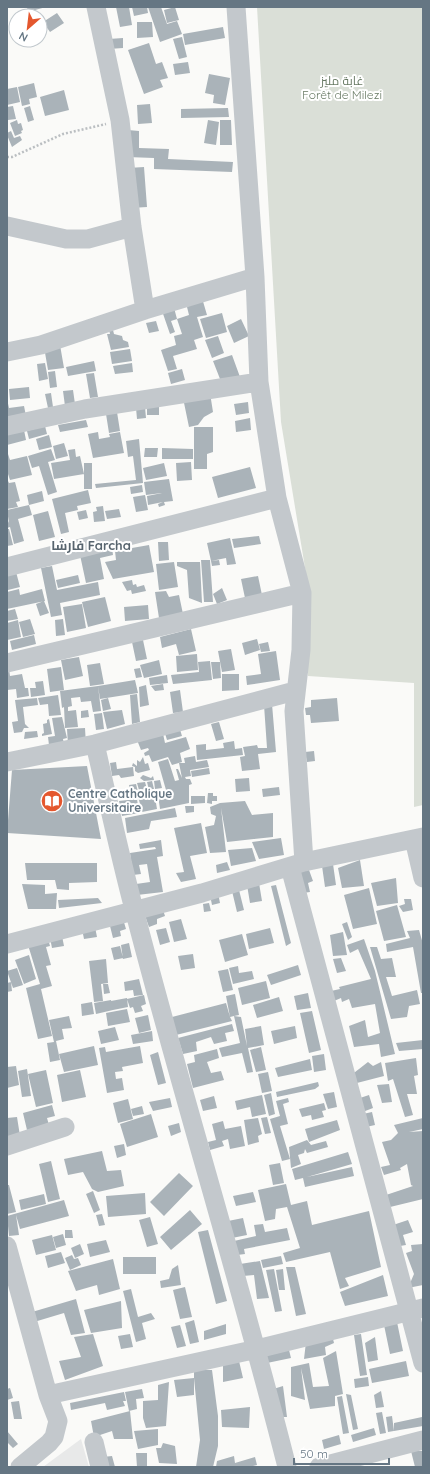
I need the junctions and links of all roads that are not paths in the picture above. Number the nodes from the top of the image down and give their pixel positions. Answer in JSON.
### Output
{"nodes":[{"id":1,"x":96,"y":7,"type":"edge"},
{"id":2,"x":236,"y":7,"type":"edge"},
{"id":3,"x":7,"y":226,"type":"edge"},
{"id":4,"x":132,"y":227,"type":"junction"},
{"id":5,"x":255,"y":277,"type":"junction"},
{"id":6,"x":145,"y":310,"type":"junction"},
{"id":7,"x":7,"y":352,"type":"edge"},
{"id":8,"x":259,"y":382,"type":"junction"},
{"id":9,"x":7,"y":426,"type":"edge"},
{"id":10,"x":277,"y":498,"type":"junction"},
{"id":11,"x":7,"y":567,"type":"edge"},
{"id":12,"x":302,"y":593,"type":"junction"},
{"id":13,"x":7,"y":663,"type":"edge"},
{"id":14,"x":295,"y":691,"type":"junction"},
{"id":15,"x":94,"y":744,"type":"junction"},
{"id":16,"x":7,"y":762,"type":"edge"},
{"id":17,"x":419,"y":838,"type":"edge"},
{"id":18,"x":297,"y":865,"type":"junction"},
{"id":19,"x":423,"y":878,"type":"edge"},
{"id":20,"x":134,"y":911,"type":"junction"},
{"id":21,"x":7,"y":944,"type":"edge"},
{"id":22,"x":65,"y":1127,"type":"dead end"},
{"id":23,"x":7,"y":1146,"type":"edge"},
{"id":24,"x":7,"y":1246,"type":"edge"},
{"id":25,"x":415,"y":1310,"type":"edge"},
{"id":26,"x":257,"y":1350,"type":"junction"},
{"id":27,"x":423,"y":1363,"type":"edge"},
{"id":28,"x":48,"y":1395,"type":"junction"},
{"id":29,"x":423,"y":1440,"type":"edge"},
{"id":30,"x":94,"y":1442,"type":"dead end"},
{"id":31,"x":20,"y":1467,"type":"edge"},
{"id":32,"x":100,"y":1467,"type":"edge"},
{"id":33,"x":287,"y":1467,"type":"edge"},
{"id":34,"x":319,"y":1467,"type":"edge"}],
"edges":[{"from":1,"to":4,"type":"street"},
{"from":2,"to":5,"type":"street"},
{"from":3,"to":4,"type":"street"},
{"from":4,"to":6,"type":"street"},
{"from":5,"to":6,"type":"street"},
{"from":5,"to":8,"type":"street"},
{"from":6,"to":7,"type":"street"},
{"from":8,"to":9,"type":"street"},
{"from":8,"to":10,"type":"street"},
{"from":10,"to":11,"type":"street"},
{"from":10,"to":12,"type":"street"},
{"from":12,"to":13,"type":"street"},
{"from":12,"to":14,"type":"street"},
{"from":14,"to":15,"type":"street"},
{"from":14,"to":18,"type":"street"},
{"from":15,"to":16,"type":"street"},
{"from":15,"to":20,"type":"street"},
{"from":17,"to":18,"type":"street"},
{"from":17,"to":19,"type":"street"},
{"from":18,"to":20,"type":"street"},
{"from":18,"to":25,"type":"street"},
{"from":20,"to":21,"type":"street"},
{"from":20,"to":26,"type":"street"},
{"from":22,"to":23,"type":"street"},
{"from":24,"to":28,"type":"street"},
{"from":25,"to":26,"type":"street"},
{"from":25,"to":27,"type":"street"},
{"from":26,"to":28,"type":"street"},
{"from":26,"to":33,"type":"street"},
{"from":28,"to":31,"type":"street"},
{"from":29,"to":34,"type":"street"},
{"from":30,"to":32,"type":"street"}]}
